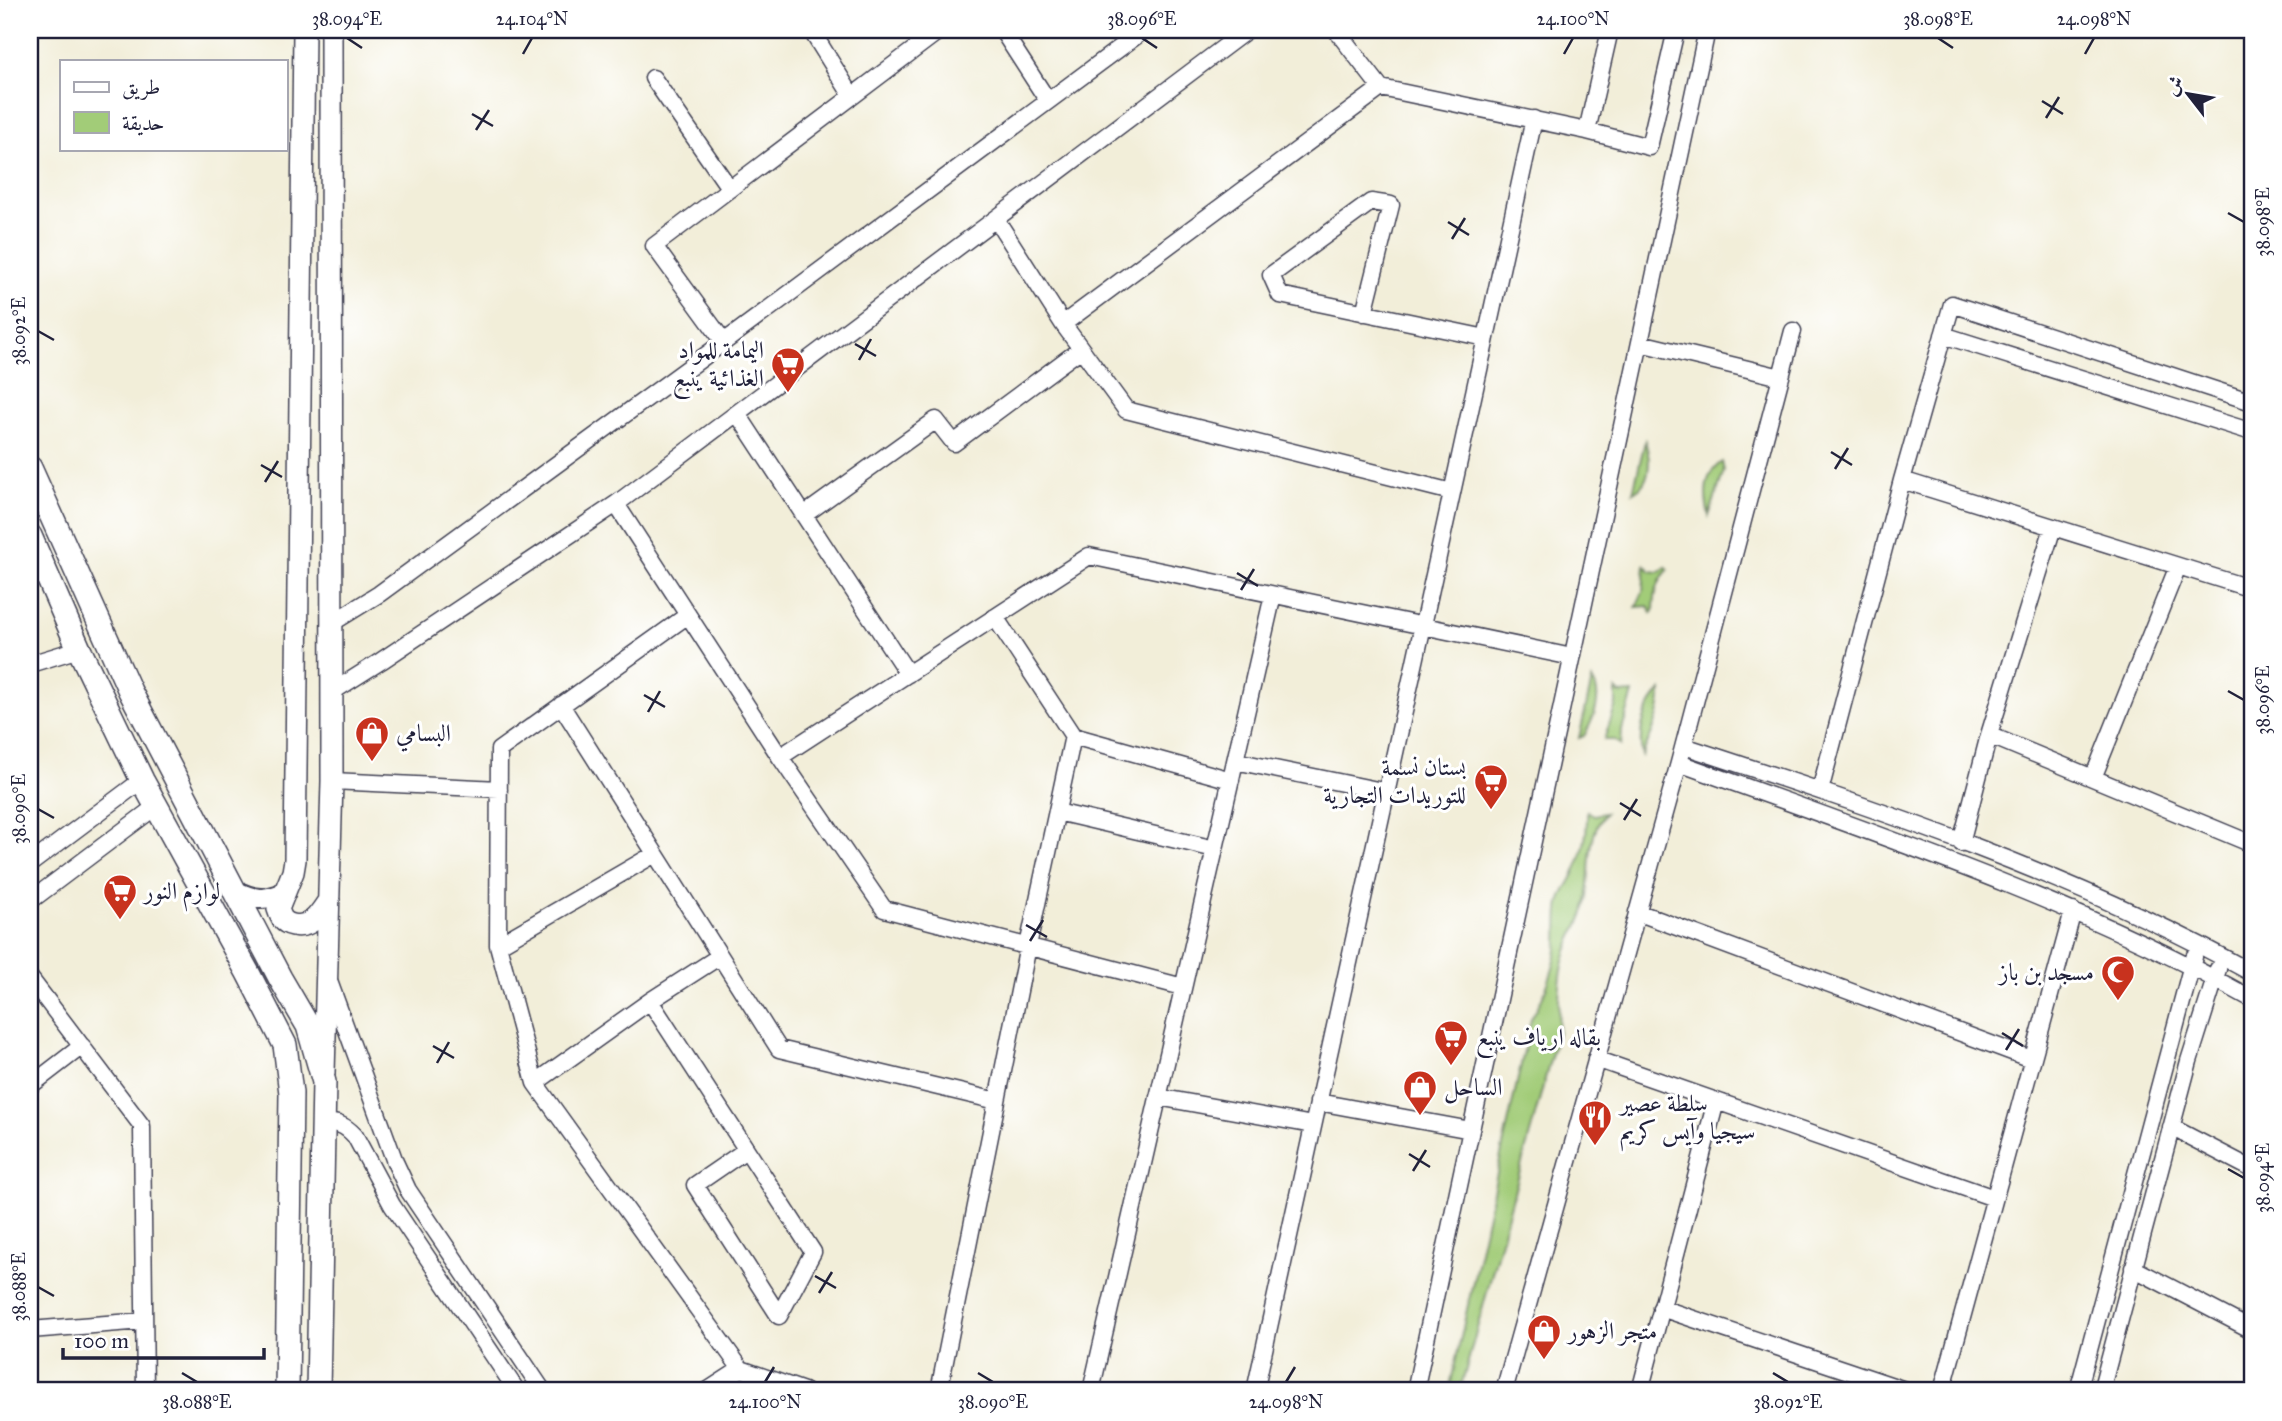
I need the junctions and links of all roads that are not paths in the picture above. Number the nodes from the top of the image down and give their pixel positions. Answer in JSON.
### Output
{"nodes":[{"id":1,"x":304,"y":30,"type":"edge"},
{"id":2,"x":331,"y":30,"type":"edge"},
{"id":3,"x":811,"y":30,"type":"edge"},
{"id":4,"x":940,"y":30,"type":"edge"},
{"id":5,"x":1002,"y":30,"type":"edge"},
{"id":6,"x":1144,"y":30,"type":"edge"},
{"id":7,"x":1247,"y":30,"type":"edge"},
{"id":8,"x":1336,"y":30,"type":"edge"},
{"id":9,"x":1610,"y":30,"type":"edge"},
{"id":10,"x":1676,"y":30,"type":"edge"},
{"id":11,"x":1707,"y":30,"type":"edge"},
{"id":12,"x":653,"y":78,"type":"dead end"},
{"id":13,"x":1381,"y":88,"type":"junction"},
{"id":14,"x":852,"y":96,"type":"junction"},
{"id":15,"x":1048,"y":101,"type":"junction"},
{"id":16,"x":1657,"y":112,"type":"junction"},
{"id":17,"x":1688,"y":116,"type":"junction"},
{"id":18,"x":1534,"y":119,"type":"junction"},
{"id":19,"x":1587,"y":131,"type":"junction"},
{"id":20,"x":730,"y":189,"type":"junction"},
{"id":21,"x":996,"y":219,"type":"junction"},
{"id":22,"x":1364,"y":313,"type":"junction"},
{"id":23,"x":1063,"y":324,"type":"junction"},
{"id":24,"x":1793,"y":331,"type":"dead end"},
{"id":25,"x":1943,"y":335,"type":"junction"},
{"id":26,"x":1486,"y":338,"type":"junction"},
{"id":27,"x":724,"y":341,"type":"junction"},
{"id":28,"x":1640,"y":343,"type":"junction"},
{"id":29,"x":1081,"y":349,"type":"junction"},
{"id":30,"x":1781,"y":377,"type":"junction"},
{"id":31,"x":2252,"y":402,"type":"edge"},
{"id":32,"x":737,"y":413,"type":"junction"},
{"id":33,"x":2252,"y":432,"type":"edge"},
{"id":34,"x":30,"y":468,"type":"edge"},
{"id":35,"x":1902,"y":480,"type":"junction"},
{"id":36,"x":1452,"y":492,"type":"junction"},
{"id":37,"x":616,"y":504,"type":"junction"},
{"id":38,"x":804,"y":515,"type":"junction"},
{"id":39,"x":2053,"y":527,"type":"junction"},
{"id":40,"x":30,"y":536,"type":"edge"},
{"id":41,"x":2178,"y":566,"type":"junction"},
{"id":42,"x":2252,"y":589,"type":"edge"},
{"id":43,"x":1273,"y":595,"type":"junction"},
{"id":44,"x":688,"y":615,"type":"junction"},
{"id":45,"x":995,"y":617,"type":"junction"},
{"id":46,"x":332,"y":623,"type":"junction"},
{"id":47,"x":1423,"y":626,"type":"junction"},
{"id":48,"x":79,"y":649,"type":"junction"},
{"id":49,"x":1572,"y":657,"type":"junction"},
{"id":50,"x":30,"y":664,"type":"edge"},
{"id":51,"x":908,"y":674,"type":"junction"},
{"id":52,"x":332,"y":692,"type":"junction"},
{"id":53,"x":561,"y":705,"type":"junction"},
{"id":54,"x":1989,"y":734,"type":"junction"},
{"id":55,"x":1073,"y":736,"type":"junction"},
{"id":56,"x":1684,"y":746,"type":"junction"},
{"id":57,"x":780,"y":757,"type":"junction"},
{"id":58,"x":1235,"y":761,"type":"junction"},
{"id":59,"x":1679,"y":763,"type":"junction"},
{"id":60,"x":2093,"y":778,"type":"junction"},
{"id":61,"x":142,"y":780,"type":"junction"},
{"id":62,"x":1231,"y":780,"type":"junction"},
{"id":63,"x":332,"y":781,"type":"junction"},
{"id":64,"x":499,"y":789,"type":"junction"},
{"id":65,"x":1820,"y":791,"type":"junction"},
{"id":66,"x":1387,"y":792,"type":"junction"},
{"id":67,"x":156,"y":807,"type":"junction"},
{"id":68,"x":1057,"y":812,"type":"junction"},
{"id":69,"x":1961,"y":843,"type":"junction"},
{"id":70,"x":2252,"y":844,"type":"edge"},
{"id":71,"x":1215,"y":849,"type":"junction"},
{"id":72,"x":655,"y":854,"type":"junction"},
{"id":73,"x":30,"y":864,"type":"edge"},
{"id":74,"x":233,"y":890,"type":"junction"},
{"id":75,"x":283,"y":893,"type":"junction"},
{"id":76,"x":329,"y":900,"type":"junction"},
{"id":77,"x":30,"y":901,"type":"edge"},
{"id":78,"x":2073,"y":911,"type":"junction"},
{"id":79,"x":1637,"y":912,"type":"junction"},
{"id":80,"x":498,"y":945,"type":"junction"},
{"id":81,"x":2199,"y":945,"type":"junction"},
{"id":82,"x":1028,"y":947,"type":"junction"},
{"id":83,"x":720,"y":956,"type":"junction"},
{"id":84,"x":2224,"y":957,"type":"junction"},
{"id":85,"x":2190,"y":967,"type":"junction"},
{"id":86,"x":2252,"y":973,"type":"edge"},
{"id":87,"x":327,"y":975,"type":"junction"},
{"id":88,"x":2213,"y":977,"type":"junction"},
{"id":89,"x":30,"y":978,"type":"edge"},
{"id":90,"x":1183,"y":987,"type":"junction"},
{"id":91,"x":2252,"y":999,"type":"edge"},
{"id":92,"x":650,"y":1001,"type":"junction"},
{"id":93,"x":82,"y":1046,"type":"junction"},
{"id":94,"x":1596,"y":1059,"type":"junction"},
{"id":95,"x":2031,"y":1059,"type":"junction"},
{"id":96,"x":324,"y":1082,"type":"junction"},
{"id":97,"x":535,"y":1083,"type":"junction"},
{"id":98,"x":30,"y":1086,"type":"edge"},
{"id":99,"x":1158,"y":1097,"type":"junction"},
{"id":100,"x":997,"y":1101,"type":"junction"},
{"id":101,"x":1716,"y":1101,"type":"junction"},
{"id":102,"x":1318,"y":1102,"type":"junction"},
{"id":103,"x":323,"y":1123,"type":"junction"},
{"id":104,"x":1313,"y":1125,"type":"junction"},
{"id":105,"x":2171,"y":1127,"type":"junction"},
{"id":106,"x":1471,"y":1130,"type":"junction"},
{"id":107,"x":746,"y":1150,"type":"junction"},
{"id":108,"x":2252,"y":1169,"type":"edge"},
{"id":109,"x":1994,"y":1198,"type":"junction"},
{"id":110,"x":2133,"y":1268,"type":"junction"},
{"id":111,"x":1661,"y":1308,"type":"junction"},
{"id":112,"x":144,"y":1321,"type":"junction"},
{"id":113,"x":30,"y":1330,"type":"edge"},
{"id":114,"x":2252,"y":1331,"type":"edge"},
{"id":115,"x":741,"y":1369,"type":"junction"},
{"id":116,"x":145,"y":1391,"type":"edge"},
{"id":117,"x":286,"y":1391,"type":"edge"},
{"id":118,"x":318,"y":1391,"type":"edge"},
{"id":119,"x":517,"y":1391,"type":"edge"},
{"id":120,"x":543,"y":1391,"type":"edge"},
{"id":121,"x":707,"y":1391,"type":"edge"},
{"id":122,"x":804,"y":1391,"type":"edge"},
{"id":123,"x":939,"y":1391,"type":"edge"},
{"id":124,"x":1091,"y":1391,"type":"edge"},
{"id":125,"x":1255,"y":1391,"type":"edge"},
{"id":126,"x":1415,"y":1391,"type":"edge"},
{"id":127,"x":1504,"y":1391,"type":"edge"},
{"id":128,"x":1640,"y":1391,"type":"edge"},
{"id":129,"x":1908,"y":1391,"type":"edge"},
{"id":130,"x":1942,"y":1391,"type":"edge"},
{"id":131,"x":2078,"y":1391,"type":"edge"},
{"id":132,"x":2101,"y":1391,"type":"edge"}],
"edges":[{"from":1,"to":75,"type":"main road"},
{"from":2,"to":46,"type":"main road"},
{"from":3,"to":14,"type":"street"},
{"from":4,"to":14,"type":"street"},
{"from":5,"to":15,"type":"street"},
{"from":6,"to":15,"type":"street"},
{"from":7,"to":21,"type":"street"},
{"from":8,"to":13,"type":"street"},
{"from":9,"to":19,"type":"street"},
{"from":10,"to":16,"type":"street"},
{"from":11,"to":17,"type":"street"},
{"from":12,"to":20,"type":"street"},
{"from":13,"to":18,"type":"street"},
{"from":13,"to":23,"type":"street"},
{"from":14,"to":20,"type":"street"},
{"from":15,"to":27,"type":"street"},
{"from":16,"to":17,"type":"street"},
{"from":16,"to":19,"type":"street"},
{"from":17,"to":28,"type":"street"},
{"from":18,"to":19,"type":"street"},
{"from":18,"to":26,"type":"street"},
{"from":20,"to":27,"type":"street"},
{"from":21,"to":23,"type":"street"},
{"from":21,"to":32,"type":"street"},
{"from":22,"to":22,"type":"street"},
{"from":22,"to":26,"type":"street"},
{"from":23,"to":29,"type":"street"},
{"from":24,"to":30,"type":"street"},
{"from":25,"to":31,"type":"street"},
{"from":25,"to":33,"type":"street"},
{"from":25,"to":35,"type":"street"},
{"from":26,"to":36,"type":"street"},
{"from":27,"to":46,"type":"street"},
{"from":28,"to":30,"type":"street"},
{"from":28,"to":49,"type":"street"},
{"from":29,"to":36,"type":"street"},
{"from":29,"to":38,"type":"street"},
{"from":30,"to":56,"type":"street"},
{"from":32,"to":37,"type":"street"},
{"from":32,"to":38,"type":"street"},
{"from":34,"to":74,"type":"main road"},
{"from":35,"to":39,"type":"street"},
{"from":35,"to":65,"type":"street"},
{"from":36,"to":47,"type":"street"},
{"from":37,"to":44,"type":"street"},
{"from":37,"to":52,"type":"street"},
{"from":38,"to":51,"type":"street"},
{"from":39,"to":41,"type":"street"},
{"from":39,"to":54,"type":"street"},
{"from":40,"to":48,"type":"main road"},
{"from":41,"to":42,"type":"street"},
{"from":41,"to":60,"type":"street"},
{"from":43,"to":45,"type":"street"},
{"from":43,"to":47,"type":"street"},
{"from":43,"to":58,"type":"street"},
{"from":44,"to":53,"type":"street"},
{"from":44,"to":57,"type":"street"},
{"from":45,"to":51,"type":"street"},
{"from":45,"to":55,"type":"street"},
{"from":46,"to":52,"type":"main road"},
{"from":47,"to":49,"type":"street"},
{"from":47,"to":66,"type":"street"},
{"from":48,"to":50,"type":"street"},
{"from":48,"to":61,"type":"main road"},
{"from":49,"to":106,"type":"street"},
{"from":51,"to":57,"type":"street"},
{"from":52,"to":63,"type":"main road"},
{"from":53,"to":64,"type":"street"},
{"from":53,"to":72,"type":"street"},
{"from":54,"to":60,"type":"street"},
{"from":54,"to":69,"type":"street"},
{"from":55,"to":62,"type":"street"},
{"from":55,"to":68,"type":"street"},
{"from":56,"to":59,"type":"street"},
{"from":56,"to":65,"type":"street"},
{"from":57,"to":82,"type":"street"},
{"from":58,"to":62,"type":"street"},
{"from":58,"to":66,"type":"street"},
{"from":59,"to":78,"type":"street"},
{"from":59,"to":79,"type":"street"},
{"from":60,"to":70,"type":"street"},
{"from":61,"to":67,"type":"main road"},
{"from":61,"to":73,"type":"street"},
{"from":62,"to":71,"type":"street"},
{"from":63,"to":64,"type":"street"},
{"from":63,"to":76,"type":"main road"},
{"from":64,"to":80,"type":"street"},
{"from":65,"to":69,"type":"street"},
{"from":66,"to":102,"type":"street"},
{"from":67,"to":77,"type":"street"},
{"from":67,"to":117,"type":"main road"},
{"from":68,"to":71,"type":"street"},
{"from":68,"to":82,"type":"street"},
{"from":69,"to":81,"type":"street"},
{"from":71,"to":90,"type":"street"},
{"from":72,"to":80,"type":"street"},
{"from":72,"to":83,"type":"street"},
{"from":74,"to":75,"type":"street"},
{"from":74,"to":96,"type":"main road"},
{"from":75,"to":76,"type":"main road"},
{"from":76,"to":87,"type":"main road"},
{"from":78,"to":85,"type":"street"},
{"from":78,"to":95,"type":"street"},
{"from":79,"to":94,"type":"street"},
{"from":79,"to":95,"type":"street"},
{"from":80,"to":97,"type":"street"},
{"from":81,"to":84,"type":"street"},
{"from":81,"to":85,"type":"street"},
{"from":82,"to":90,"type":"street"},
{"from":82,"to":100,"type":"street"},
{"from":83,"to":92,"type":"street"},
{"from":83,"to":100,"type":"street"},
{"from":84,"to":86,"type":"street"},
{"from":84,"to":88,"type":"street"},
{"from":85,"to":88,"type":"street"},
{"from":85,"to":131,"type":"street"},
{"from":87,"to":96,"type":"main road"},
{"from":87,"to":120,"type":"street"},
{"from":88,"to":91,"type":"street"},
{"from":88,"to":105,"type":"street"},
{"from":89,"to":93,"type":"street"},
{"from":90,"to":99,"type":"street"},
{"from":92,"to":97,"type":"street"},
{"from":92,"to":107,"type":"street"},
{"from":93,"to":98,"type":"street"},
{"from":93,"to":112,"type":"street"},
{"from":94,"to":101,"type":"street"},
{"from":94,"to":127,"type":"street"},
{"from":95,"to":109,"type":"street"},
{"from":96,"to":103,"type":"main road"},
{"from":97,"to":115,"type":"street"},
{"from":99,"to":104,"type":"street"},
{"from":99,"to":124,"type":"street"},
{"from":100,"to":123,"type":"street"},
{"from":101,"to":109,"type":"street"},
{"from":101,"to":111,"type":"street"},
{"from":102,"to":104,"type":"street"},
{"from":102,"to":106,"type":"street"},
{"from":103,"to":118,"type":"main road"},
{"from":103,"to":119,"type":"street"},
{"from":104,"to":125,"type":"street"},
{"from":105,"to":108,"type":"street"},
{"from":105,"to":110,"type":"street"},
{"from":106,"to":126,"type":"street"},
{"from":107,"to":107,"type":"street"},
{"from":109,"to":130,"type":"street"},
{"from":110,"to":114,"type":"street"},
{"from":110,"to":132,"type":"street"},
{"from":111,"to":128,"type":"street"},
{"from":111,"to":129,"type":"street"},
{"from":112,"to":113,"type":"street"},
{"from":112,"to":116,"type":"street"},
{"from":115,"to":121,"type":"street"},
{"from":115,"to":122,"type":"street"}]}
